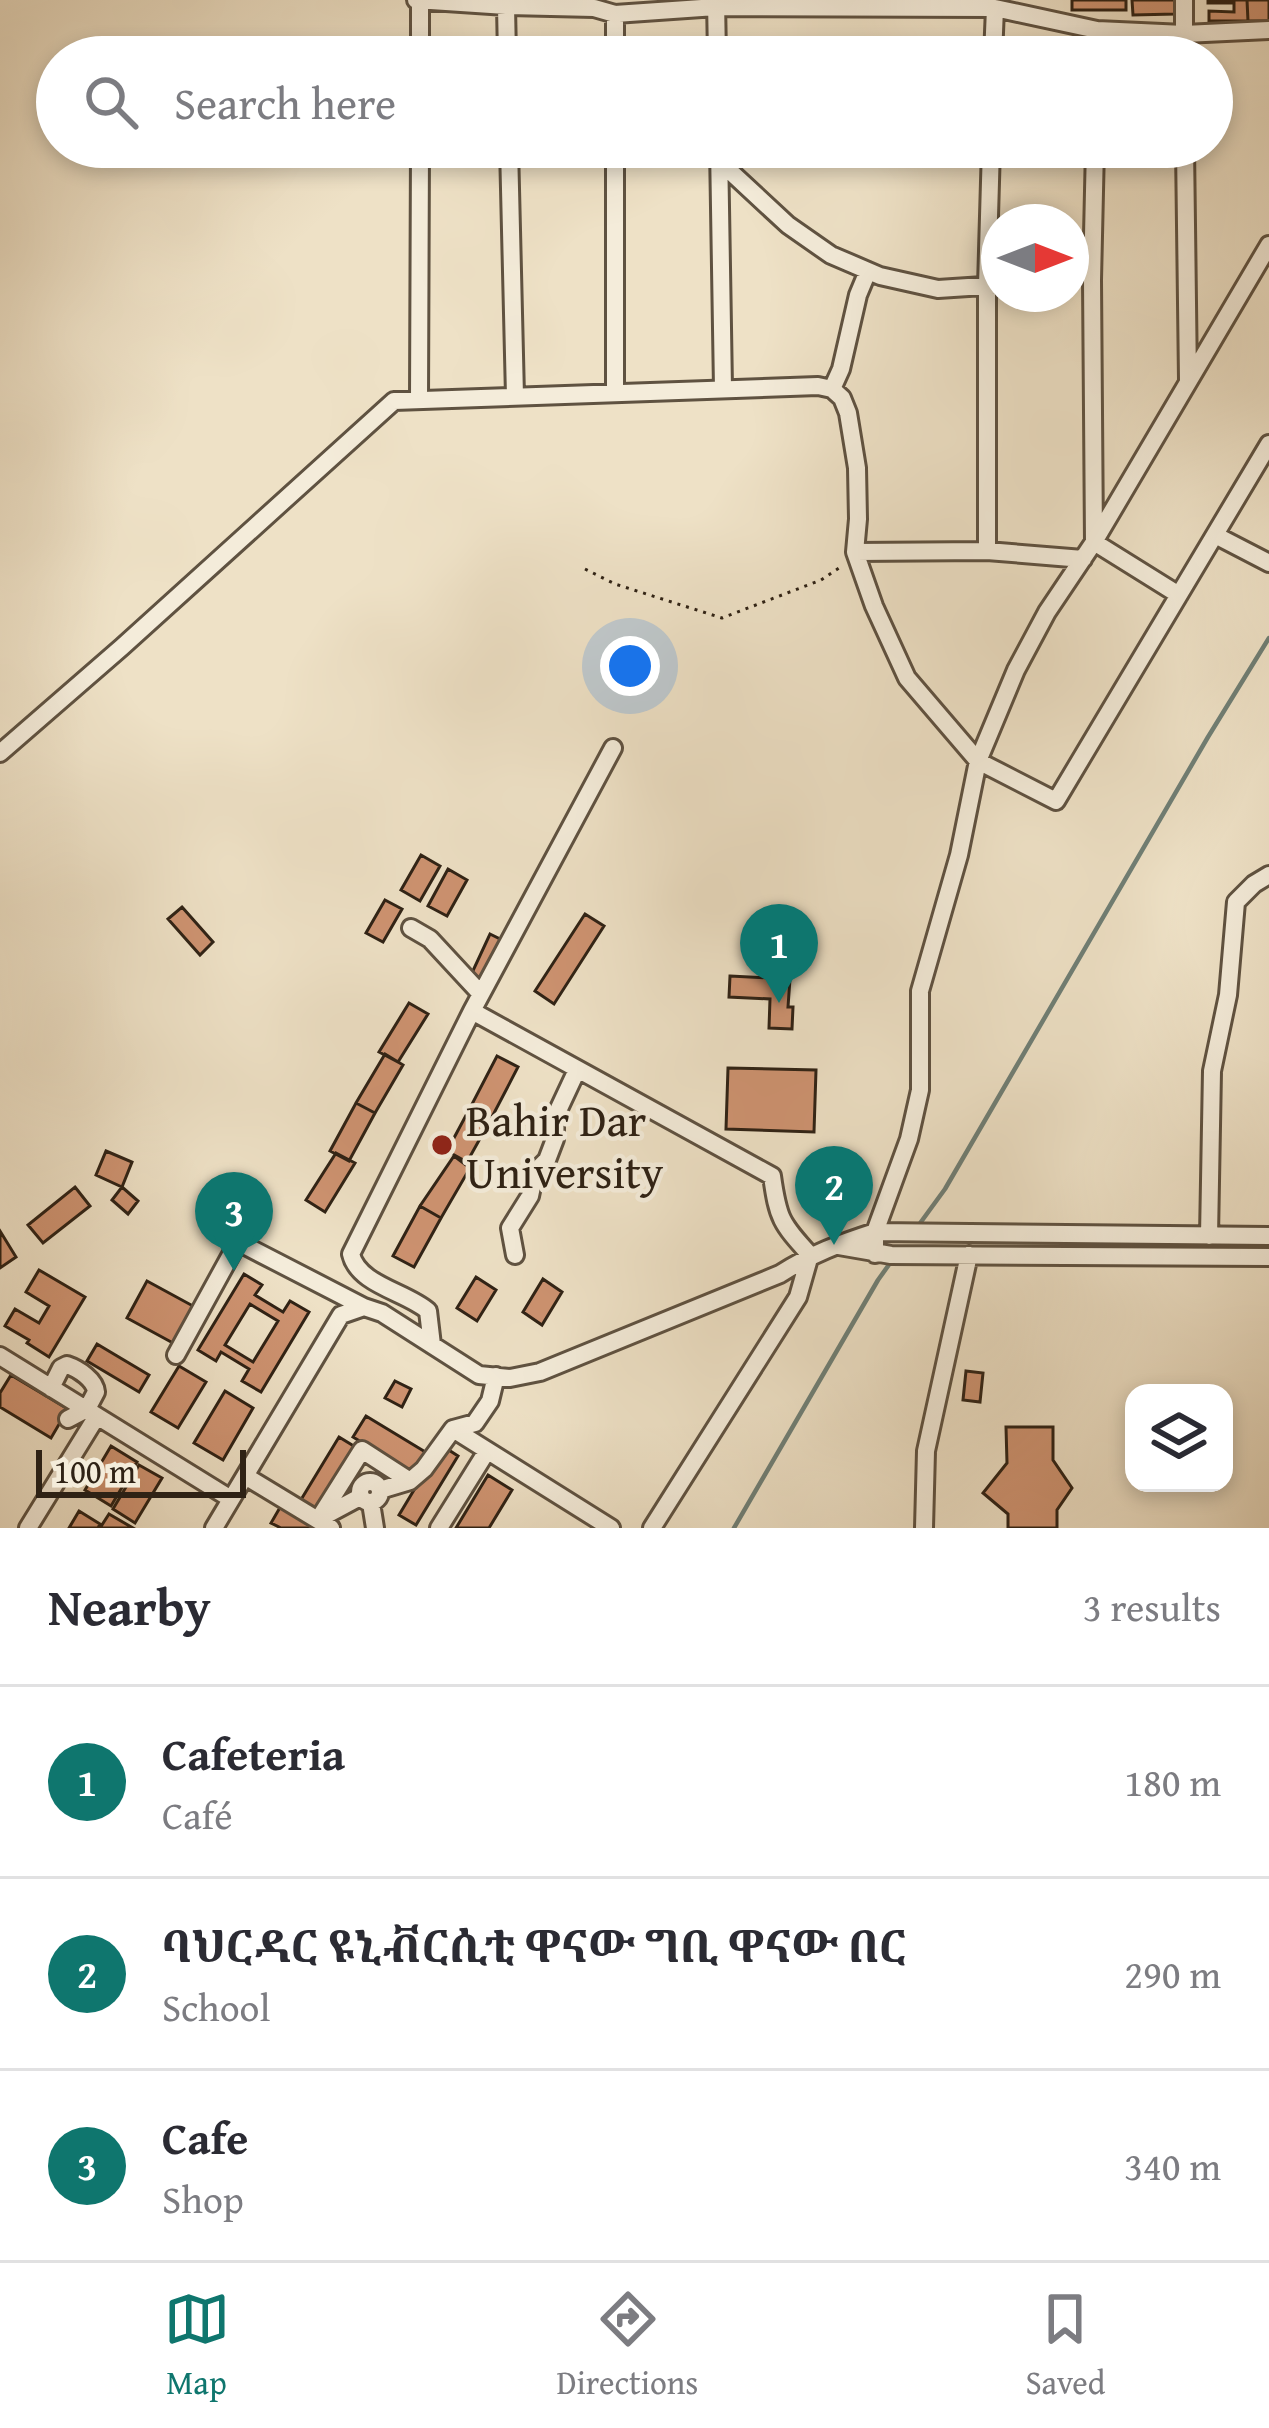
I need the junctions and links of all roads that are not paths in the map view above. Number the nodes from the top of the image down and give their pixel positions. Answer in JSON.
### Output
{"nodes":[{"id":1,"x":418,"y":0,"type":"edge"},
{"id":2,"x":1184,"y":0,"type":"edge"},
{"id":3,"x":716,"y":3,"type":"edge"},
{"id":4,"x":828,"y":3,"type":"edge"},
{"id":5,"x":506,"y":6,"type":"junction"},
{"id":6,"x":995,"y":8,"type":"junction"},
{"id":7,"x":615,"y":14,"type":"junction"},
{"id":8,"x":1097,"y":30,"type":"junction"},
{"id":9,"x":1269,"y":30,"type":"edge"},
{"id":10,"x":1184,"y":34,"type":"junction"},
{"id":11,"x":419,"y":36,"type":"edge"},
{"id":12,"x":507,"y":36,"type":"edge"},
{"id":13,"x":615,"y":36,"type":"edge"},
{"id":14,"x":717,"y":36,"type":"edge"},
{"id":15,"x":994,"y":36,"type":"edge"},
{"id":16,"x":1097,"y":36,"type":"edge"},
{"id":17,"x":420,"y":168,"type":"edge"},
{"id":18,"x":509,"y":168,"type":"edge"},
{"id":19,"x":615,"y":168,"type":"edge"},
{"id":20,"x":719,"y":168,"type":"edge"},
{"id":21,"x":733,"y":168,"type":"edge"},
{"id":22,"x":991,"y":168,"type":"edge"},
{"id":23,"x":1095,"y":168,"type":"edge"},
{"id":24,"x":1185,"y":168,"type":"edge"},
{"id":25,"x":992,"y":204,"type":"edge"},
{"id":26,"x":1269,"y":245,"type":"edge"},
{"id":27,"x":868,"y":271,"type":"junction"},
{"id":28,"x":1089,"y":280,"type":"edge"},
{"id":29,"x":1092,"y":280,"type":"junction"},
{"id":30,"x":981,"y":286,"type":"edge"},
{"id":31,"x":992,"y":312,"type":"edge"},
{"id":32,"x":1188,"y":381,"type":"junction"},
{"id":33,"x":723,"y":388,"type":"junction"},
{"id":34,"x":832,"y":389,"type":"junction"},
{"id":35,"x":615,"y":392,"type":"junction"},
{"id":36,"x":514,"y":396,"type":"junction"},
{"id":37,"x":419,"y":400,"type":"junction"},
{"id":38,"x":1269,"y":444,"type":"edge"},
{"id":39,"x":1215,"y":535,"type":"junction"},
{"id":40,"x":1094,"y":542,"type":"junction"},
{"id":41,"x":987,"y":551,"type":"junction"},
{"id":42,"x":855,"y":552,"type":"junction"},
{"id":43,"x":1083,"y":559,"type":"junction"},
{"id":44,"x":1269,"y":563,"type":"edge"},
{"id":45,"x":1179,"y":595,"type":"junction"},
{"id":46,"x":613,"y":748,"type":"dead end"},
{"id":47,"x":0,"y":753,"type":"edge"},
{"id":48,"x":978,"y":761,"type":"junction"},
{"id":49,"x":1269,"y":875,"type":"edge"},
{"id":50,"x":410,"y":928,"type":"dead end"},
{"id":51,"x":477,"y":1002,"type":"junction"},
{"id":52,"x":577,"y":1070,"type":"junction"},
{"id":53,"x":875,"y":1232,"type":"junction"},
{"id":54,"x":1209,"y":1235,"type":"junction"},
{"id":55,"x":1269,"y":1236,"type":"edge"},
{"id":56,"x":834,"y":1245,"type":"junction"},
{"id":57,"x":883,"y":1254,"type":"junction"},
{"id":58,"x":515,"y":1255,"type":"dead end"},
{"id":59,"x":810,"y":1255,"type":"junction"},
{"id":60,"x":969,"y":1255,"type":"junction"},
{"id":61,"x":1269,"y":1257,"type":"edge"},
{"id":62,"x":364,"y":1306,"type":"junction"},
{"id":63,"x":432,"y":1345,"type":"junction"},
{"id":64,"x":176,"y":1355,"type":"dead end"},
{"id":65,"x":0,"y":1356,"type":"edge"},
{"id":66,"x":496,"y":1376,"type":"junction"},
{"id":67,"x":51,"y":1388,"type":"junction"},
{"id":68,"x":92,"y":1413,"type":"junction"},
{"id":69,"x":68,"y":1419,"type":"dead end"},
{"id":70,"x":453,"y":1429,"type":"junction"},
{"id":71,"x":488,"y":1450,"type":"junction"},
{"id":72,"x":245,"y":1477,"type":"junction"},
{"id":73,"x":410,"y":1481,"type":"junction"},
{"id":74,"x":363,"y":1491,"type":"junction"},
{"id":75,"x":231,"y":1499,"type":"junction"},
{"id":76,"x":324,"y":1524,"type":"edge"},
{"id":77,"x":28,"y":1528,"type":"edge"},
{"id":78,"x":214,"y":1528,"type":"edge"},
{"id":79,"x":374,"y":1528,"type":"edge"},
{"id":80,"x":439,"y":1528,"type":"edge"},
{"id":81,"x":610,"y":1528,"type":"edge"},
{"id":82,"x":652,"y":1528,"type":"edge"},
{"id":83,"x":924,"y":1528,"type":"edge"}],
"edges":[{"from":1,"to":5,"type":"street"},
{"from":1,"to":11,"type":"street"},
{"from":2,"to":10,"type":"street"},
{"from":3,"to":4,"type":"street"},
{"from":3,"to":7,"type":"street"},
{"from":3,"to":14,"type":"street"},
{"from":4,"to":6,"type":"street"},
{"from":5,"to":7,"type":"street"},
{"from":5,"to":12,"type":"street"},
{"from":6,"to":8,"type":"street"},
{"from":6,"to":15,"type":"street"},
{"from":7,"to":13,"type":"street"},
{"from":8,"to":10,"type":"street"},
{"from":8,"to":16,"type":"street"},
{"from":9,"to":10,"type":"street"},
{"from":17,"to":37,"type":"street"},
{"from":18,"to":36,"type":"street"},
{"from":19,"to":35,"type":"street"},
{"from":20,"to":33,"type":"street"},
{"from":21,"to":27,"type":"street"},
{"from":22,"to":25,"type":"street"},
{"from":23,"to":29,"type":"street"},
{"from":24,"to":32,"type":"street"},
{"from":26,"to":32,"type":"street"},
{"from":27,"to":30,"type":"street"},
{"from":27,"to":34,"type":"street"},
{"from":28,"to":29,"type":"street"},
{"from":29,"to":40,"type":"street"},
{"from":31,"to":41,"type":"street"},
{"from":32,"to":40,"type":"street"},
{"from":33,"to":34,"type":"street"},
{"from":33,"to":35,"type":"street"},
{"from":34,"to":42,"type":"street"},
{"from":35,"to":36,"type":"street"},
{"from":36,"to":37,"type":"street"},
{"from":37,"to":47,"type":"street"},
{"from":38,"to":39,"type":"street"},
{"from":39,"to":44,"type":"street"},
{"from":39,"to":45,"type":"street"},
{"from":40,"to":43,"type":"street"},
{"from":40,"to":45,"type":"street"},
{"from":41,"to":42,"type":"street"},
{"from":41,"to":43,"type":"street"},
{"from":42,"to":48,"type":"street"},
{"from":43,"to":48,"type":"street"},
{"from":45,"to":48,"type":"street"},
{"from":46,"to":51,"type":"street"},
{"from":48,"to":53,"type":"street"},
{"from":49,"to":54,"type":"street"},
{"from":50,"to":51,"type":"street"},
{"from":51,"to":52,"type":"street"},
{"from":51,"to":63,"type":"street"},
{"from":52,"to":58,"type":"street"},
{"from":52,"to":59,"type":"street"},
{"from":53,"to":54,"type":"street"},
{"from":53,"to":56,"type":"street"},
{"from":53,"to":57,"type":"street"},
{"from":54,"to":55,"type":"street"},
{"from":56,"to":57,"type":"street"},
{"from":56,"to":59,"type":"street"},
{"from":57,"to":60,"type":"street"},
{"from":59,"to":66,"type":"street"},
{"from":59,"to":82,"type":"street"},
{"from":60,"to":61,"type":"street"},
{"from":60,"to":83,"type":"street"},
{"from":62,"to":63,"type":"street"},
{"from":62,"to":64,"type":"street"},
{"from":62,"to":72,"type":"street"},
{"from":63,"to":66,"type":"street"},
{"from":65,"to":67,"type":"street"},
{"from":66,"to":70,"type":"street"},
{"from":67,"to":68,"type":"street"},
{"from":67,"to":68,"type":"street"},
{"from":68,"to":69,"type":"street"},
{"from":68,"to":75,"type":"street"},
{"from":68,"to":77,"type":"street"},
{"from":70,"to":71,"type":"street"},
{"from":70,"to":73,"type":"street"},
{"from":71,"to":80,"type":"street"},
{"from":71,"to":81,"type":"street"},
{"from":72,"to":75,"type":"street"},
{"from":72,"to":76,"type":"street"},
{"from":73,"to":74,"type":"street"},
{"from":73,"to":74,"type":"street"},
{"from":74,"to":76,"type":"street"},
{"from":74,"to":79,"type":"street"},
{"from":75,"to":78,"type":"street"}]}
